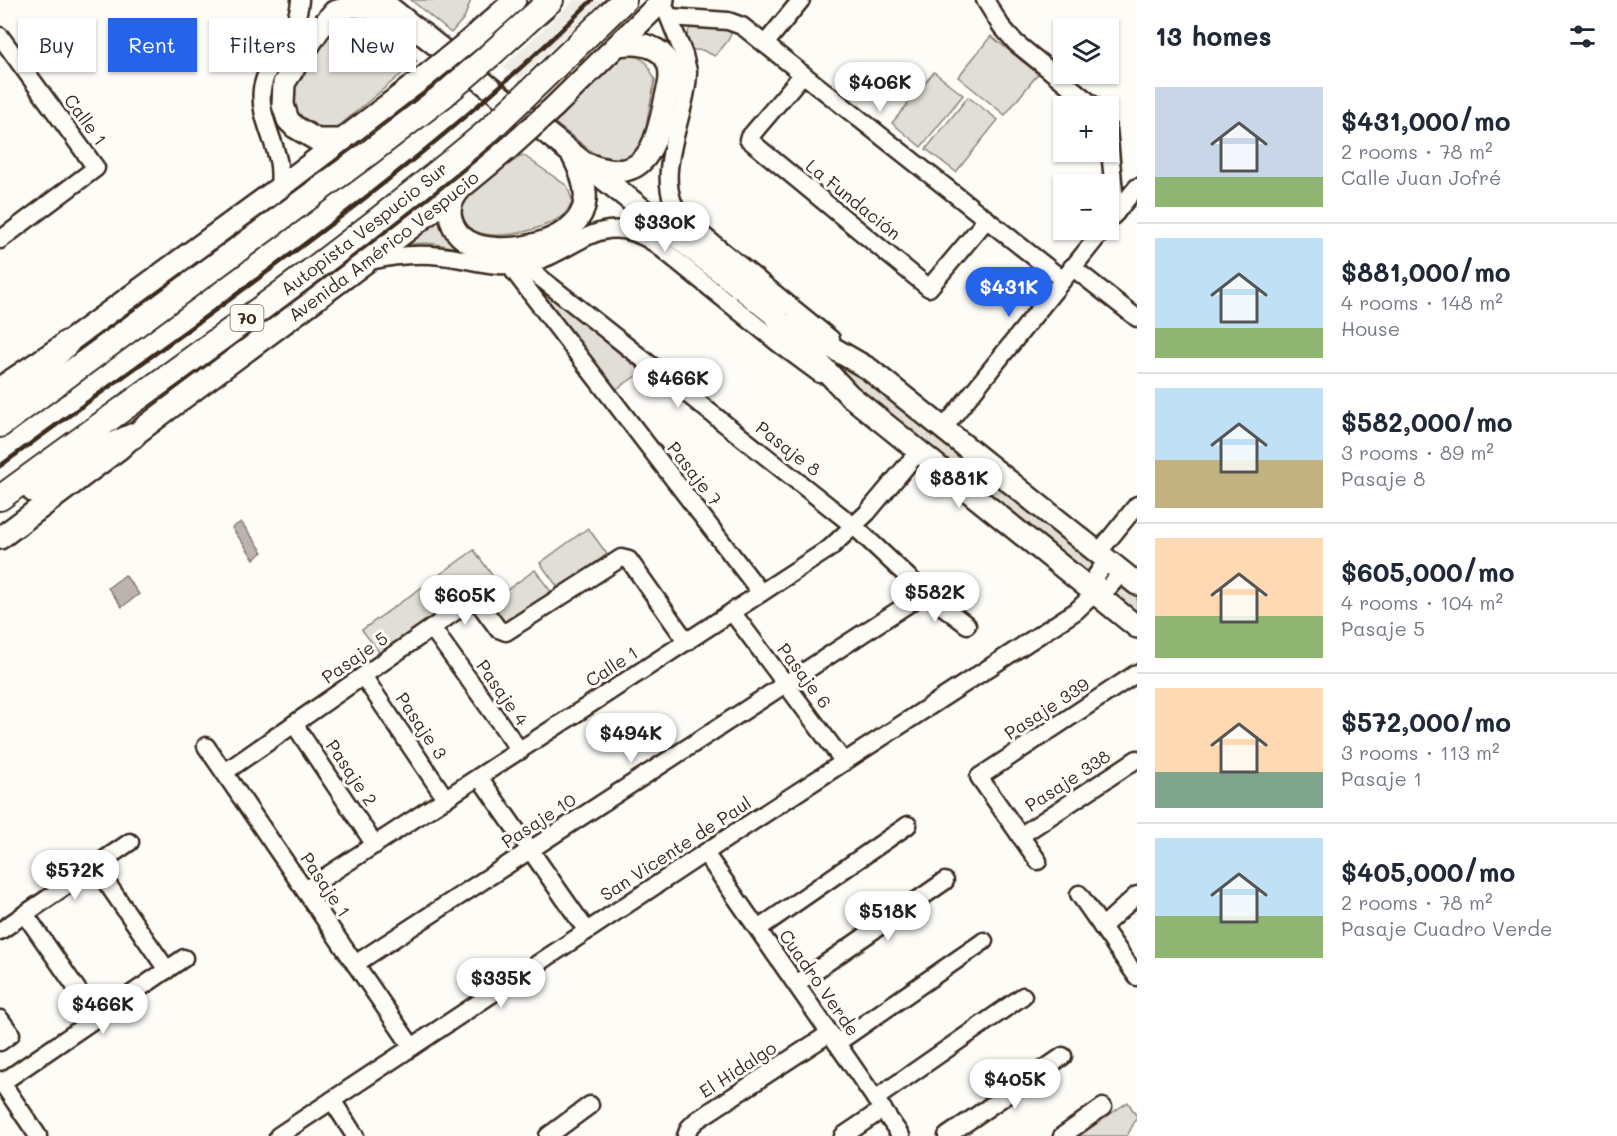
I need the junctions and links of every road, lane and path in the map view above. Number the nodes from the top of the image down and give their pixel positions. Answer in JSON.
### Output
{"nodes":[{"id":1,"x":300,"y":0,"type":"edge"},
{"id":2,"x":490,"y":0,"type":"edge"},
{"id":3,"x":515,"y":0,"type":"edge"},
{"id":4,"x":551,"y":0,"type":"edge"},
{"id":5,"x":624,"y":0,"type":"edge"},
{"id":6,"x":801,"y":0,"type":"edge"},
{"id":7,"x":985,"y":0,"type":"edge"},
{"id":8,"x":388,"y":6,"type":"edge"},
{"id":9,"x":665,"y":6,"type":"edge"},
{"id":10,"x":477,"y":34,"type":"junction"},
{"id":11,"x":0,"y":36,"type":"edge"},
{"id":12,"x":765,"y":44,"type":"junction"},
{"id":13,"x":618,"y":45,"type":"junction"},
{"id":14,"x":803,"y":74,"type":"junction"},
{"id":15,"x":1082,"y":96,"type":"edge"},
{"id":16,"x":343,"y":140,"type":"junction"},
{"id":17,"x":576,"y":156,"type":"junction"},
{"id":18,"x":1137,"y":187,"type":"edge"},
{"id":19,"x":279,"y":188,"type":"junction"},
{"id":20,"x":462,"y":188,"type":"junction"},
{"id":21,"x":1119,"y":209,"type":"edge"},
{"id":22,"x":987,"y":219,"type":"junction"},
{"id":23,"x":0,"y":240,"type":"edge"},
{"id":24,"x":1094,"y":240,"type":"edge"},
{"id":25,"x":366,"y":262,"type":"junction"},
{"id":26,"x":516,"y":265,"type":"junction"},
{"id":27,"x":1067,"y":273,"type":"junction"},
{"id":28,"x":772,"y":313,"type":"junction"},
{"id":29,"x":1137,"y":318,"type":"edge"},
{"id":30,"x":67,"y":343,"type":"junction"},
{"id":31,"x":869,"y":369,"type":"junction"},
{"id":32,"x":0,"y":388,"type":"edge"},
{"id":33,"x":849,"y":395,"type":"junction"},
{"id":34,"x":0,"y":411,"type":"edge"},
{"id":35,"x":0,"y":425,"type":"edge"},
{"id":36,"x":943,"y":429,"type":"junction"},
{"id":37,"x":133,"y":436,"type":"junction"},
{"id":38,"x":919,"y":451,"type":"junction"},
{"id":39,"x":0,"y":498,"type":"edge"},
{"id":40,"x":1137,"y":505,"type":"edge"},
{"id":41,"x":0,"y":507,"type":"edge"},
{"id":42,"x":855,"y":527,"type":"junction"},
{"id":43,"x":0,"y":538,"type":"edge"},
{"id":44,"x":1116,"y":568,"type":"edge"},
{"id":45,"x":761,"y":593,"type":"junction"},
{"id":46,"x":925,"y":593,"type":"junction"},
{"id":47,"x":1095,"y":593,"type":"junction"},
{"id":48,"x":732,"y":612,"type":"junction"},
{"id":49,"x":967,"y":625,"type":"dead end"},
{"id":50,"x":1137,"y":627,"type":"edge"},
{"id":51,"x":432,"y":628,"type":"junction"},
{"id":52,"x":687,"y":642,"type":"junction"},
{"id":53,"x":1137,"y":673,"type":"edge"},
{"id":54,"x":363,"y":676,"type":"junction"},
{"id":55,"x":786,"y":684,"type":"junction"},
{"id":56,"x":294,"y":724,"type":"junction"},
{"id":57,"x":206,"y":746,"type":"dead end"},
{"id":58,"x":520,"y":751,"type":"junction"},
{"id":59,"x":1137,"y":759,"type":"edge"},
{"id":60,"x":844,"y":762,"type":"junction"},
{"id":61,"x":225,"y":772,"type":"junction"},
{"id":62,"x":479,"y":777,"type":"junction"},
{"id":63,"x":446,"y":799,"type":"junction"},
{"id":64,"x":908,"y":825,"type":"dead end"},
{"id":65,"x":1020,"y":836,"type":"junction"},
{"id":66,"x":130,"y":842,"type":"dead end"},
{"id":67,"x":375,"y":845,"type":"junction"},
{"id":68,"x":530,"y":850,"type":"junction"},
{"id":69,"x":705,"y":853,"type":"junction"},
{"id":70,"x":1038,"y":861,"type":"dead end"},
{"id":71,"x":95,"y":866,"type":"junction"},
{"id":72,"x":945,"y":881,"type":"dead end"},
{"id":73,"x":305,"y":890,"type":"junction"},
{"id":74,"x":1079,"y":894,"type":"dead end"},
{"id":75,"x":1137,"y":895,"type":"edge"},
{"id":76,"x":25,"y":914,"type":"junction"},
{"id":77,"x":1102,"y":927,"type":"junction"},
{"id":78,"x":758,"y":929,"type":"junction"},
{"id":79,"x":0,"y":931,"type":"edge"},
{"id":80,"x":587,"y":931,"type":"junction"},
{"id":81,"x":984,"y":941,"type":"dead end"},
{"id":82,"x":184,"y":958,"type":"dead end"},
{"id":83,"x":355,"y":964,"type":"junction"},
{"id":84,"x":167,"y":970,"type":"junction"},
{"id":85,"x":1137,"y":977,"type":"edge"},
{"id":86,"x":796,"y":984,"type":"junction"},
{"id":87,"x":1023,"y":996,"type":"dead end"},
{"id":88,"x":97,"y":1018,"type":"junction"},
{"id":89,"x":0,"y":1019,"type":"edge"},
{"id":90,"x":5,"y":1038,"type":"edge"},
{"id":91,"x":833,"y":1038,"type":"junction"},
{"id":92,"x":412,"y":1047,"type":"junction"},
{"id":93,"x":1063,"y":1056,"type":"dead end"},
{"id":94,"x":1,"y":1082,"type":"edge"},
{"id":95,"x":332,"y":1100,"type":"junction"},
{"id":96,"x":879,"y":1104,"type":"junction"},
{"id":97,"x":590,"y":1105,"type":"dead end"},
{"id":98,"x":1103,"y":1107,"type":"dead end"},
{"id":99,"x":31,"y":1133,"type":"edge"},
{"id":100,"x":687,"y":1135,"type":"edge"},
{"id":101,"x":278,"y":1136,"type":"edge"},
{"id":102,"x":355,"y":1136,"type":"edge"},
{"id":103,"x":548,"y":1136,"type":"edge"},
{"id":104,"x":843,"y":1136,"type":"edge"},
{"id":105,"x":901,"y":1136,"type":"edge"},
{"id":106,"x":947,"y":1136,"type":"edge"},
{"id":107,"x":1062,"y":1136,"type":"edge"}],
"edges":[{"from":1,"to":19,"type":"street"},
{"from":2,"to":10,"type":"main road"},
{"from":3,"to":10,"type":"main road"},
{"from":4,"to":35,"type":"highway","bridge":true},
{"from":5,"to":39,"type":"highway","name":"Autopista Vespucio Sur","number":"70","bridge":true},
{"from":6,"to":12,"type":"street"},
{"from":7,"to":15,"type":"street"},
{"from":8,"to":16,"type":"main road"},
{"from":8,"to":17,"type":"main road"},
{"from":9,"to":12,"type":"street"},
{"from":9,"to":13,"type":"main road","name":"Avenida Américo Vespucio"},
{"from":9,"to":31,"type":"street"},
{"from":10,"to":16,"type":"main road","bridge":true},
{"from":11,"to":23,"type":"street","name":"Calle 1"},
{"from":12,"to":14,"type":"street"},
{"from":13,"to":17,"type":"main road"},
{"from":13,"to":20,"type":"main road","name":"Avenida Américo Vespucio","bridge":true},
{"from":14,"to":22,"type":"street"},
{"from":14,"to":22,"type":"street","name":"La Fundación"},
{"from":16,"to":19,"type":"main road"},
{"from":17,"to":20,"type":"main road"},
{"from":17,"to":28,"type":"main road"},
{"from":18,"to":21,"type":"street"},
{"from":19,"to":30,"type":"main road"},
{"from":20,"to":25,"type":"main road","name":"Avenida Américo Vespucio"},
{"from":22,"to":27,"type":"street"},
{"from":24,"to":27,"type":"street"},
{"from":25,"to":26,"type":"street"},
{"from":25,"to":37,"type":"main road","name":"Avenida Américo Vespucio"},
{"from":26,"to":33,"type":"street"},
{"from":26,"to":42,"type":"street","name":"Pasaje 8"},
{"from":26,"to":45,"type":"street","name":"Pasaje 7"},
{"from":27,"to":29,"type":"street"},
{"from":27,"to":36,"type":"street"},
{"from":28,"to":31,"type":"main road"},
{"from":28,"to":33,"type":"main road"},
{"from":30,"to":32,"type":"main road"},
{"from":30,"to":34,"type":"highway"},
{"from":31,"to":36,"type":"main road"},
{"from":33,"to":38,"type":"main road"},
{"from":36,"to":44,"type":"main road"},
{"from":37,"to":41,"type":"highway"},
{"from":37,"to":43,"type":"main road","name":"Avenida Américo Vespucio"},
{"from":38,"to":42,"type":"street","name":"Calle 1"},
{"from":38,"to":47,"type":"main road"},
{"from":40,"to":44,"type":"street","name":"San Vicente de Paul"},
{"from":42,"to":45,"type":"street","name":"Calle 1"},
{"from":42,"to":46,"type":"street","name":"Pasaje 8"},
{"from":44,"to":47,"type":"street","name":"San Vicente de Paul"},
{"from":45,"to":48,"type":"street","name":"Calle 1"},
{"from":46,"to":49,"type":"street","name":"Pasaje 8"},
{"from":46,"to":55,"type":"street","name":"Pasaje 10"},
{"from":47,"to":50,"type":"main road"},
{"from":47,"to":60,"type":"street","name":"San Vicente de Paul"},
{"from":48,"to":52,"type":"street","name":"Calle 1"},
{"from":48,"to":55,"type":"street","name":"Pasaje 6"},
{"from":51,"to":52,"type":"street","name":"Pasaje 5"},
{"from":51,"to":54,"type":"street","name":"Pasaje 5"},
{"from":51,"to":58,"type":"street","name":"Pasaje 4"},
{"from":52,"to":58,"type":"street","name":"Calle 1"},
{"from":53,"to":65,"type":"street","name":"Pasaje 339"},
{"from":54,"to":56,"type":"street","name":"Pasaje 5"},
{"from":54,"to":63,"type":"street","name":"Pasaje 3"},
{"from":55,"to":60,"type":"street","name":"Pasaje 6"},
{"from":55,"to":68,"type":"street","name":"Pasaje 10"},
{"from":56,"to":61,"type":"street","name":"Pasaje 5"},
{"from":56,"to":67,"type":"street","name":"Pasaje 2"},
{"from":57,"to":61,"type":"street","name":"Pasaje 1"},
{"from":58,"to":62,"type":"street","name":"Calle 1"},
{"from":59,"to":65,"type":"street","name":"Pasaje 338"},
{"from":60,"to":69,"type":"street","name":"San Vicente de Paul"},
{"from":61,"to":73,"type":"street","name":"Pasaje 1"},
{"from":62,"to":63,"type":"street","name":"Calle 1"},
{"from":62,"to":68,"type":"street"},
{"from":63,"to":67,"type":"street","name":"Calle 1"},
{"from":64,"to":78,"type":"street"},
{"from":65,"to":70,"type":"street"},
{"from":66,"to":71,"type":"street"},
{"from":67,"to":73,"type":"street","name":"Calle 1"},
{"from":68,"to":80,"type":"street"},
{"from":68,"to":83,"type":"street","name":"Pasaje 10"},
{"from":69,"to":78,"type":"street","name":"Cuadro Verde"},
{"from":69,"to":80,"type":"street","name":"San Vicente de Paul"},
{"from":71,"to":76,"type":"street"},
{"from":71,"to":84,"type":"street"},
{"from":72,"to":86,"type":"street"},
{"from":73,"to":83,"type":"street","name":"Pasaje 1"},
{"from":74,"to":77,"type":"street"},
{"from":75,"to":77,"type":"street"},
{"from":76,"to":79,"type":"street"},
{"from":76,"to":88,"type":"street"},
{"from":77,"to":85,"type":"street"},
{"from":78,"to":86,"type":"street","name":"Cuadro Verde"},
{"from":80,"to":92,"type":"street","name":"San Vicente de Paul"},
{"from":81,"to":91,"type":"street","name":"El Hidalgo"},
{"from":82,"to":84,"type":"street"},
{"from":83,"to":92,"type":"street","name":"Pasaje 1"},
{"from":84,"to":88,"type":"street"},
{"from":86,"to":91,"type":"street","name":"Cuadro Verde"},
{"from":87,"to":96,"type":"street"},
{"from":88,"to":94,"type":"street"},
{"from":89,"to":90,"type":"street"},
{"from":91,"to":96,"type":"street","name":"Cuadro Verde"},
{"from":91,"to":100,"type":"street","name":"El Hidalgo"},
{"from":92,"to":95,"type":"street","name":"San Vicente de Paul"},
{"from":93,"to":106,"type":"street"},
{"from":94,"to":99,"type":"street"},
{"from":95,"to":101,"type":"street","name":"San Vicente de Paul"},
{"from":95,"to":102,"type":"street"},
{"from":96,"to":104,"type":"street"},
{"from":96,"to":105,"type":"street","name":"Cuadro Verde"},
{"from":97,"to":103,"type":"street"},
{"from":98,"to":107,"type":"street"}]}
